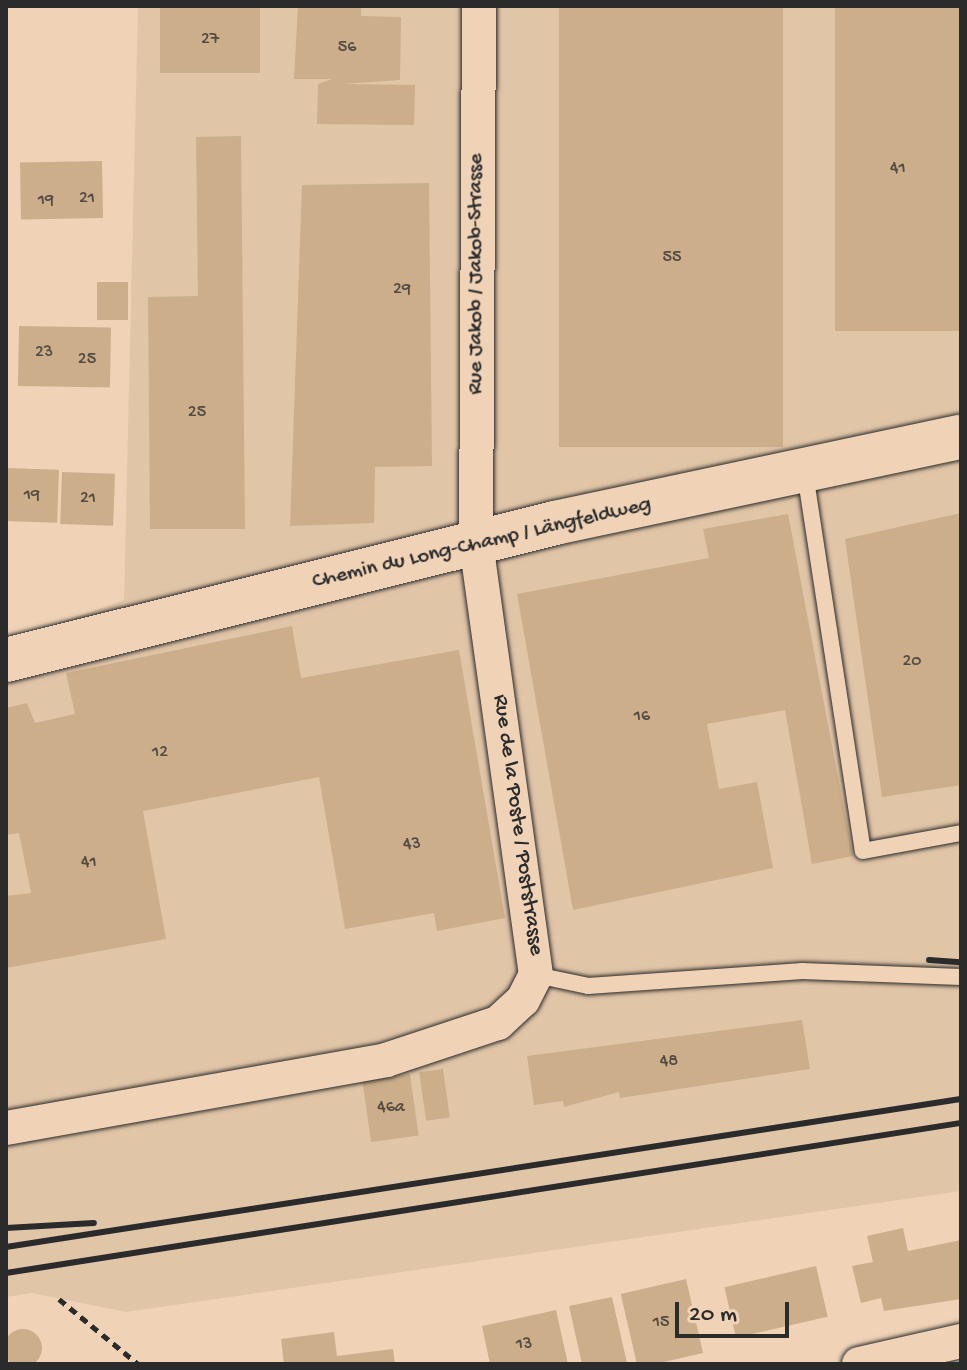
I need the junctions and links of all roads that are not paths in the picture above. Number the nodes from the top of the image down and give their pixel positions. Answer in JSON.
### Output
{"nodes":[{"id":1,"x":479,"y":6,"type":"edge"},
{"id":2,"x":961,"y":437,"type":"edge"},
{"id":3,"x":805,"y":472,"type":"junction"},
{"id":4,"x":476,"y":542,"type":"junction"},
{"id":5,"x":6,"y":660,"type":"edge"},
{"id":6,"x":961,"y":833,"type":"edge"},
{"id":7,"x":536,"y":975,"type":"junction"},
{"id":8,"x":961,"y":977,"type":"edge"},
{"id":9,"x":6,"y":1128,"type":"edge"},
{"id":10,"x":961,"y":1341,"type":"edge"},
{"id":11,"x":859,"y":1364,"type":"edge"}],
"edges":[{"from":1,"to":4,"type":"street","name":"Rue Jakob / Jakob-Strasse"},
{"from":2,"to":3,"type":"main road","name":"Chemin du Long-Champ / Längfeldweg"},
{"from":3,"to":4,"type":"main road","name":"Chemin du Long-Champ / Längfeldweg"},
{"from":3,"to":6,"type":"lane"},
{"from":4,"to":5,"type":"main road","name":"Chemin du Long-Champ / Längfeldweg"},
{"from":4,"to":7,"type":"street","name":"Rue de la Poste / Poststrasse"},
{"from":7,"to":8,"type":"lane"},
{"from":7,"to":9,"type":"street","name":"Rue de la Poste / Poststrasse"},
{"from":10,"to":11,"type":"street"}]}
